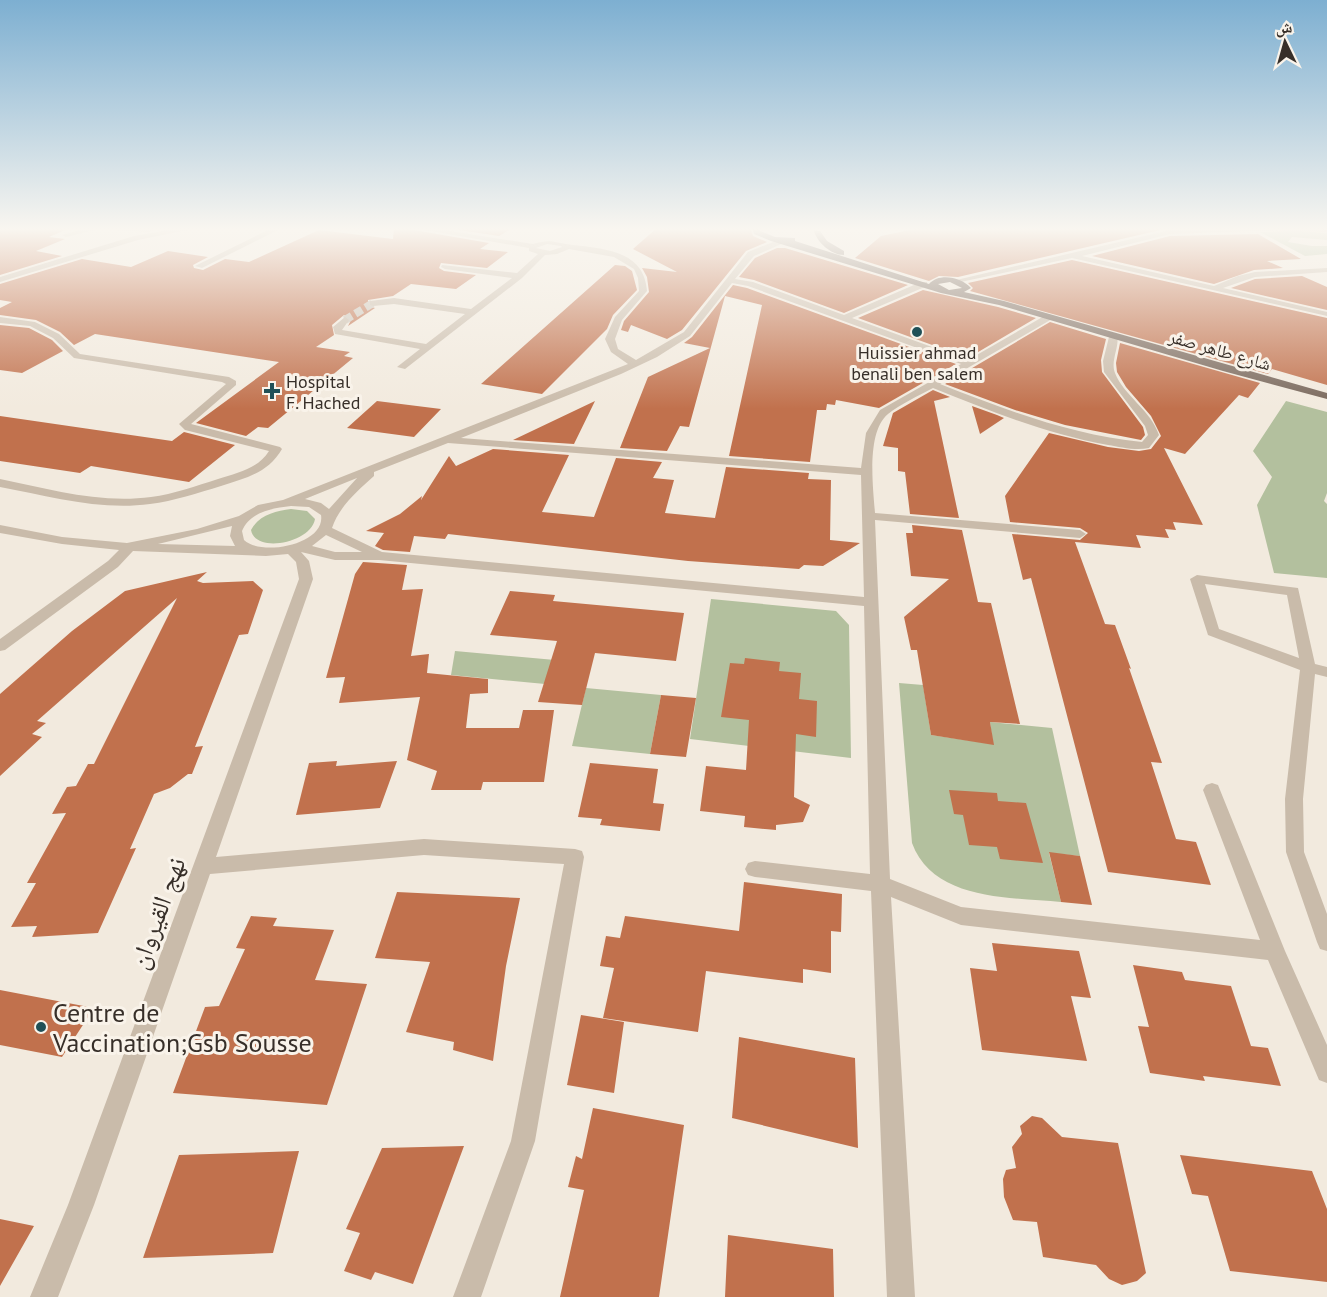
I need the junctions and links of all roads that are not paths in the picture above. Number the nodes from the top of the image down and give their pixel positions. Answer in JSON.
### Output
{"nodes":[{"id":1,"x":504,"y":288,"type":"edge"},
{"id":2,"x":644,"y":288,"type":"edge"},
{"id":3,"x":722,"y":288,"type":"edge"},
{"id":4,"x":759,"y":288,"type":"edge"},
{"id":5,"x":918,"y":288,"type":"edge"},
{"id":6,"x":935,"y":288,"type":"edge"},
{"id":7,"x":964,"y":288,"type":"edge"},
{"id":8,"x":969,"y":288,"type":"edge"},
{"id":9,"x":1209,"y":288,"type":"edge"},
{"id":10,"x":1215,"y":289,"type":"joint"},
{"id":11,"x":950,"y":292,"type":"junction"},
{"id":12,"x":373,"y":303,"type":"tunnel mouth"},
{"id":13,"x":1001,"y":303,"type":"junction"},
{"id":14,"x":471,"y":312,"type":"junction"},
{"id":15,"x":1325,"y":314,"type":"dead end"},
{"id":16,"x":1049,"y":317,"type":"junction"},
{"id":17,"x":843,"y":319,"type":"junction"},
{"id":18,"x":0,"y":320,"type":"edge"},
{"id":19,"x":345,"y":320,"type":"dead end"},
{"id":20,"x":1114,"y":337,"type":"junction"},
{"id":21,"x":426,"y":347,"type":"junction"},
{"id":22,"x":967,"y":363,"type":"junction"},
{"id":23,"x":635,"y":364,"type":"junction"},
{"id":24,"x":402,"y":367,"type":"dead end"},
{"id":25,"x":931,"y":384,"type":"junction"},
{"id":26,"x":1327,"y":396,"type":"edge"},
{"id":27,"x":444,"y":440,"type":"junction"},
{"id":28,"x":382,"y":464,"type":"junction"},
{"id":29,"x":867,"y":472,"type":"junction"},
{"id":30,"x":0,"y":483,"type":"edge"},
{"id":31,"x":287,"y":502,"type":"junction"},
{"id":32,"x":870,"y":516,"type":"junction"},
{"id":33,"x":245,"y":518,"type":"junction"},
{"id":34,"x":327,"y":523,"type":"junction"},
{"id":35,"x":0,"y":529,"type":"edge"},
{"id":36,"x":1080,"y":534,"type":"dead end"},
{"id":37,"x":130,"y":546,"type":"junction"},
{"id":38,"x":294,"y":548,"type":"junction"},
{"id":39,"x":251,"y":550,"type":"junction"},
{"id":40,"x":379,"y":556,"type":"junction"},
{"id":41,"x":872,"y":602,"type":"junction"},
{"id":42,"x":0,"y":646,"type":"edge"},
{"id":43,"x":1308,"y":667,"type":"junction"},
{"id":44,"x":1327,"y":672,"type":"edge"},
{"id":45,"x":1212,"y":790,"type":"dead end"},
{"id":46,"x":203,"y":866,"type":"junction"},
{"id":47,"x":755,"y":869,"type":"dead end"},
{"id":48,"x":880,"y":884,"type":"junction"},
{"id":49,"x":1327,"y":942,"type":"edge"},
{"id":50,"x":1275,"y":951,"type":"junction"},
{"id":51,"x":1327,"y":1072,"type":"edge"},
{"id":52,"x":44,"y":1297,"type":"edge"},
{"id":53,"x":467,"y":1297,"type":"edge"},
{"id":54,"x":901,"y":1297,"type":"edge"}],
"edges":[{"from":1,"to":14,"type":"street"},
{"from":2,"to":23,"type":"street"},
{"from":3,"to":23,"type":"street"},
{"from":4,"to":17,"type":"street"},
{"from":5,"to":17,"type":"street"},
{"from":6,"to":11,"type":"main road","name":"شارع طاهر صفر"},
{"from":7,"to":11,"type":"main road"},
{"from":8,"to":13,"type":"main road","name":"شارع طاهر صفر"},
{"from":9,"to":10,"type":"street"},
{"from":10,"to":15,"type":"street"},
{"from":11,"to":13,"type":"main road","name":"شارع طاهر صفر"},
{"from":12,"to":14,"type":"street"},
{"from":13,"to":16,"type":"main road","name":"شارع طاهر صفر"},
{"from":14,"to":21,"type":"street"},
{"from":16,"to":20,"type":"main road","name":"شارع طاهر صفر"},
{"from":16,"to":22,"type":"street"},
{"from":17,"to":22,"type":"street"},
{"from":18,"to":30,"type":"street"},
{"from":19,"to":21,"type":"street"},
{"from":20,"to":25,"type":"street"},
{"from":20,"to":26,"type":"main road","name":"شارع طاهر صفر"},
{"from":21,"to":24,"type":"street"},
{"from":22,"to":25,"type":"street"},
{"from":23,"to":27,"type":"street"},
{"from":25,"to":29,"type":"street"},
{"from":27,"to":28,"type":"street"},
{"from":27,"to":29,"type":"street"},
{"from":28,"to":31,"type":"street"},
{"from":28,"to":34,"type":"street"},
{"from":29,"to":32,"type":"street"},
{"from":31,"to":33,"type":"street"},
{"from":31,"to":34,"type":"street"},
{"from":32,"to":36,"type":"street"},
{"from":32,"to":41,"type":"street"},
{"from":33,"to":37,"type":"street"},
{"from":33,"to":39,"type":"street"},
{"from":34,"to":38,"type":"street"},
{"from":34,"to":40,"type":"street"},
{"from":35,"to":37,"type":"street"},
{"from":37,"to":39,"type":"street"},
{"from":37,"to":42,"type":"street"},
{"from":38,"to":39,"type":"street"},
{"from":38,"to":40,"type":"street"},
{"from":38,"to":46,"type":"street","name":"نهج القيروان"},
{"from":40,"to":41,"type":"street"},
{"from":41,"to":48,"type":"street"},
{"from":43,"to":43,"type":"street"},
{"from":43,"to":44,"type":"street"},
{"from":43,"to":49,"type":"street"},
{"from":45,"to":50,"type":"street"},
{"from":46,"to":52,"type":"street","name":"نهج القيروان"},
{"from":46,"to":53,"type":"street"},
{"from":47,"to":48,"type":"street"},
{"from":48,"to":50,"type":"street"},
{"from":48,"to":54,"type":"street"},
{"from":50,"to":51,"type":"street"}]}
